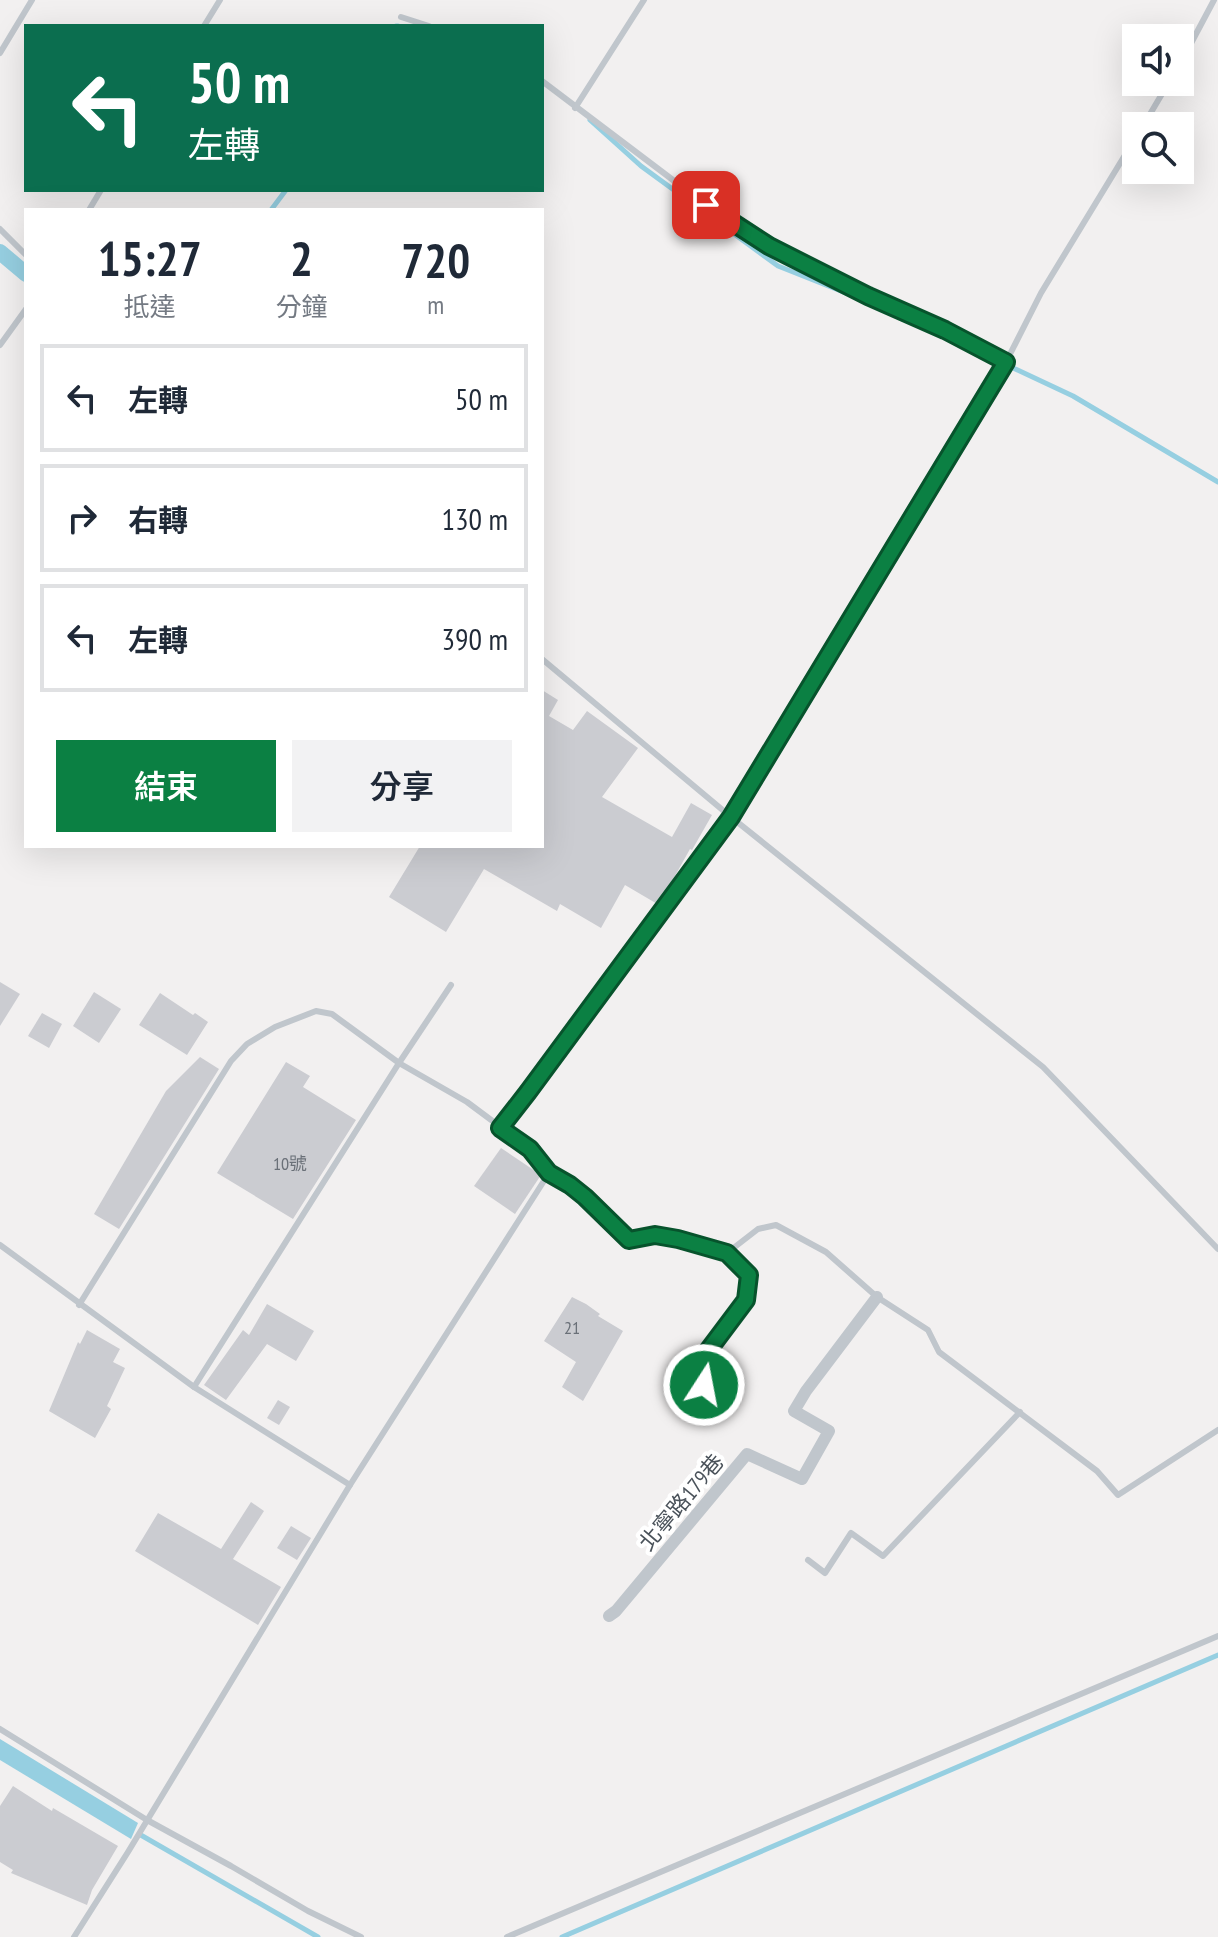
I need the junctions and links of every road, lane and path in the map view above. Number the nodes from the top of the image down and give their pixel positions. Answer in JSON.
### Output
{"nodes":[{"id":1,"x":32,"y":0,"type":"edge"},
{"id":2,"x":220,"y":0,"type":"edge"},
{"id":3,"x":644,"y":0,"type":"edge"},
{"id":4,"x":1214,"y":0,"type":"edge"},
{"id":5,"x":401,"y":17,"type":"dead end"},
{"id":6,"x":205,"y":24,"type":"edge"},
{"id":7,"x":423,"y":24,"type":"edge"},
{"id":8,"x":1194,"y":38,"type":"edge"},
{"id":9,"x":0,"y":53,"type":"edge"},
{"id":10,"x":544,"y":83,"type":"edge"},
{"id":11,"x":575,"y":108,"type":"junction"},
{"id":12,"x":1122,"y":160,"type":"edge"},
{"id":13,"x":0,"y":229,"type":"edge"},
{"id":14,"x":24,"y":253,"type":"edge"},
{"id":15,"x":24,"y":312,"type":"edge"},
{"id":16,"x":0,"y":345,"type":"edge"},
{"id":17,"x":1006,"y":362,"type":"junction"},
{"id":18,"x":544,"y":661,"type":"edge"},
{"id":19,"x":731,"y":817,"type":"junction"},
{"id":20,"x":451,"y":985,"type":"dead end"},
{"id":21,"x":399,"y":1063,"type":"junction"},
{"id":22,"x":500,"y":1128,"type":"junction"},
{"id":23,"x":549,"y":1173,"type":"junction"},
{"id":24,"x":0,"y":1245,"type":"edge"},
{"id":25,"x":1218,"y":1249,"type":"edge"},
{"id":26,"x":727,"y":1253,"type":"junction"},
{"id":27,"x":877,"y":1297,"type":"junction"},
{"id":28,"x":79,"y":1305,"type":"junction"},
{"id":29,"x":194,"y":1387,"type":"junction"},
{"id":30,"x":715,"y":1404,"type":"dead end"},
{"id":31,"x":1020,"y":1412,"type":"junction"},
{"id":32,"x":1218,"y":1430,"type":"edge"},
{"id":33,"x":350,"y":1485,"type":"junction"},
{"id":34,"x":808,"y":1560,"type":"dead end"},
{"id":35,"x":609,"y":1616,"type":"dead end"},
{"id":36,"x":1218,"y":1636,"type":"edge"},
{"id":37,"x":0,"y":1729,"type":"edge"},
{"id":38,"x":147,"y":1820,"type":"junction"},
{"id":39,"x":74,"y":1937,"type":"edge"},
{"id":40,"x":361,"y":1937,"type":"edge"},
{"id":41,"x":507,"y":1937,"type":"edge"}],
"edges":[{"from":1,"to":9,"type":"lane"},
{"from":2,"to":6,"type":"lane"},
{"from":3,"to":11,"type":"lane"},
{"from":4,"to":8,"type":"lane"},
{"from":5,"to":7,"type":"lane"},
{"from":10,"to":11,"type":"lane"},
{"from":11,"to":17,"type":"lane"},
{"from":12,"to":17,"type":"lane"},
{"from":13,"to":14,"type":"lane"},
{"from":15,"to":16,"type":"lane"},
{"from":17,"to":19,"type":"lane"},
{"from":18,"to":19,"type":"lane"},
{"from":19,"to":22,"type":"lane"},
{"from":19,"to":25,"type":"lane"},
{"from":20,"to":21,"type":"lane"},
{"from":21,"to":22,"type":"lane"},
{"from":21,"to":28,"type":"lane"},
{"from":21,"to":29,"type":"lane"},
{"from":22,"to":23,"type":"lane"},
{"from":23,"to":26,"type":"lane"},
{"from":23,"to":33,"type":"lane"},
{"from":24,"to":28,"type":"lane"},
{"from":26,"to":27,"type":"lane"},
{"from":26,"to":30,"type":"lane"},
{"from":27,"to":31,"type":"lane"},
{"from":27,"to":35,"type":"street","name":"北寧路179巷"},
{"from":28,"to":29,"type":"lane"},
{"from":29,"to":33,"type":"lane"},
{"from":31,"to":32,"type":"lane"},
{"from":31,"to":34,"type":"lane"},
{"from":33,"to":38,"type":"lane"},
{"from":36,"to":41,"type":"lane"},
{"from":37,"to":38,"type":"lane"},
{"from":38,"to":39,"type":"lane"},
{"from":38,"to":40,"type":"lane"}]}
